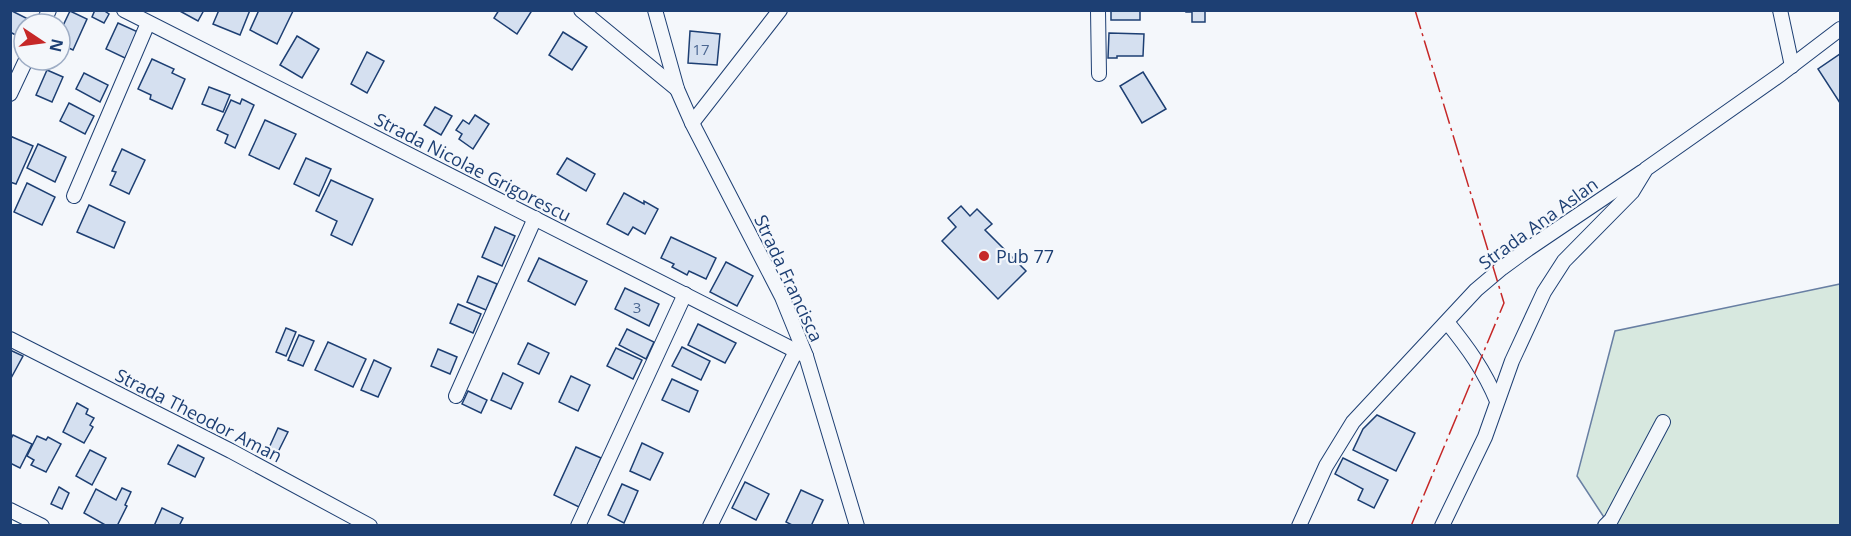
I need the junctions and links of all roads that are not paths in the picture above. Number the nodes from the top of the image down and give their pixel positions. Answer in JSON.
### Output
{"nodes":[{"id":1,"x":124,"y":10,"type":"edge"},
{"id":2,"x":581,"y":10,"type":"edge"},
{"id":3,"x":655,"y":10,"type":"edge"},
{"id":4,"x":780,"y":10,"type":"edge"},
{"id":5,"x":1098,"y":10,"type":"edge"},
{"id":6,"x":1780,"y":10,"type":"edge"},
{"id":7,"x":148,"y":23,"type":"junction"},
{"id":8,"x":1840,"y":29,"type":"edge"},
{"id":9,"x":1792,"y":66,"type":"junction"},
{"id":10,"x":20,"y":72,"type":"edge"},
{"id":11,"x":1099,"y":74,"type":"dead end"},
{"id":12,"x":678,"y":89,"type":"junction"},
{"id":13,"x":10,"y":94,"type":"edge"},
{"id":14,"x":692,"y":123,"type":"junction"},
{"id":15,"x":1646,"y":169,"type":"junction"},
{"id":16,"x":74,"y":196,"type":"dead end"},
{"id":17,"x":535,"y":218,"type":"junction"},
{"id":18,"x":685,"y":294,"type":"junction"},
{"id":19,"x":1447,"y":322,"type":"junction"},
{"id":20,"x":10,"y":339,"type":"edge"},
{"id":21,"x":801,"y":353,"type":"junction"},
{"id":22,"x":456,"y":396,"type":"dead end"},
{"id":23,"x":1497,"y":401,"type":"junction"},
{"id":24,"x":1663,"y":422,"type":"dead end"},
{"id":25,"x":10,"y":510,"type":"edge"},
{"id":26,"x":42,"y":525,"type":"edge"},
{"id":27,"x":370,"y":525,"type":"edge"},
{"id":28,"x":578,"y":525,"type":"edge"},
{"id":29,"x":710,"y":525,"type":"edge"},
{"id":30,"x":857,"y":525,"type":"edge"},
{"id":31,"x":1299,"y":525,"type":"edge"},
{"id":32,"x":1442,"y":525,"type":"edge"},
{"id":33,"x":1605,"y":525,"type":"edge"}],
"edges":[{"from":1,"to":7,"type":"street","name":"Strada Nicolae Grigorescu"},
{"from":2,"to":12,"type":"street"},
{"from":3,"to":12,"type":"street","name":"Strada Francisca"},
{"from":4,"to":14,"type":"street"},
{"from":5,"to":11,"type":"street"},
{"from":6,"to":9,"type":"street"},
{"from":7,"to":16,"type":"street"},
{"from":7,"to":17,"type":"street","name":"Strada Nicolae Grigorescu"},
{"from":8,"to":9,"type":"street","name":"Strada Ana Aslan"},
{"from":9,"to":15,"type":"street","name":"Strada Ana Aslan"},
{"from":10,"to":13,"type":"street"},
{"from":12,"to":14,"type":"street","name":"Strada Francisca"},
{"from":14,"to":21,"type":"street","name":"Strada Francisca"},
{"from":15,"to":19,"type":"street","name":"Strada Ana Aslan"},
{"from":15,"to":23,"type":"street","name":"Strada Ana Aslan"},
{"from":17,"to":18,"type":"street","name":"Strada Nicolae Grigorescu"},
{"from":17,"to":22,"type":"street"},
{"from":18,"to":21,"type":"street","name":"Strada Nicolae Grigorescu"},
{"from":18,"to":28,"type":"street"},
{"from":19,"to":23,"type":"street"},
{"from":19,"to":31,"type":"street","name":"Strada Ana Aslan"},
{"from":20,"to":27,"type":"street","name":"Strada Theodor Aman"},
{"from":21,"to":29,"type":"street"},
{"from":21,"to":30,"type":"street","name":"Strada Francisca"},
{"from":23,"to":32,"type":"street","name":"Strada Ana Aslan"},
{"from":24,"to":33,"type":"street"},
{"from":25,"to":26,"type":"street"}]}
